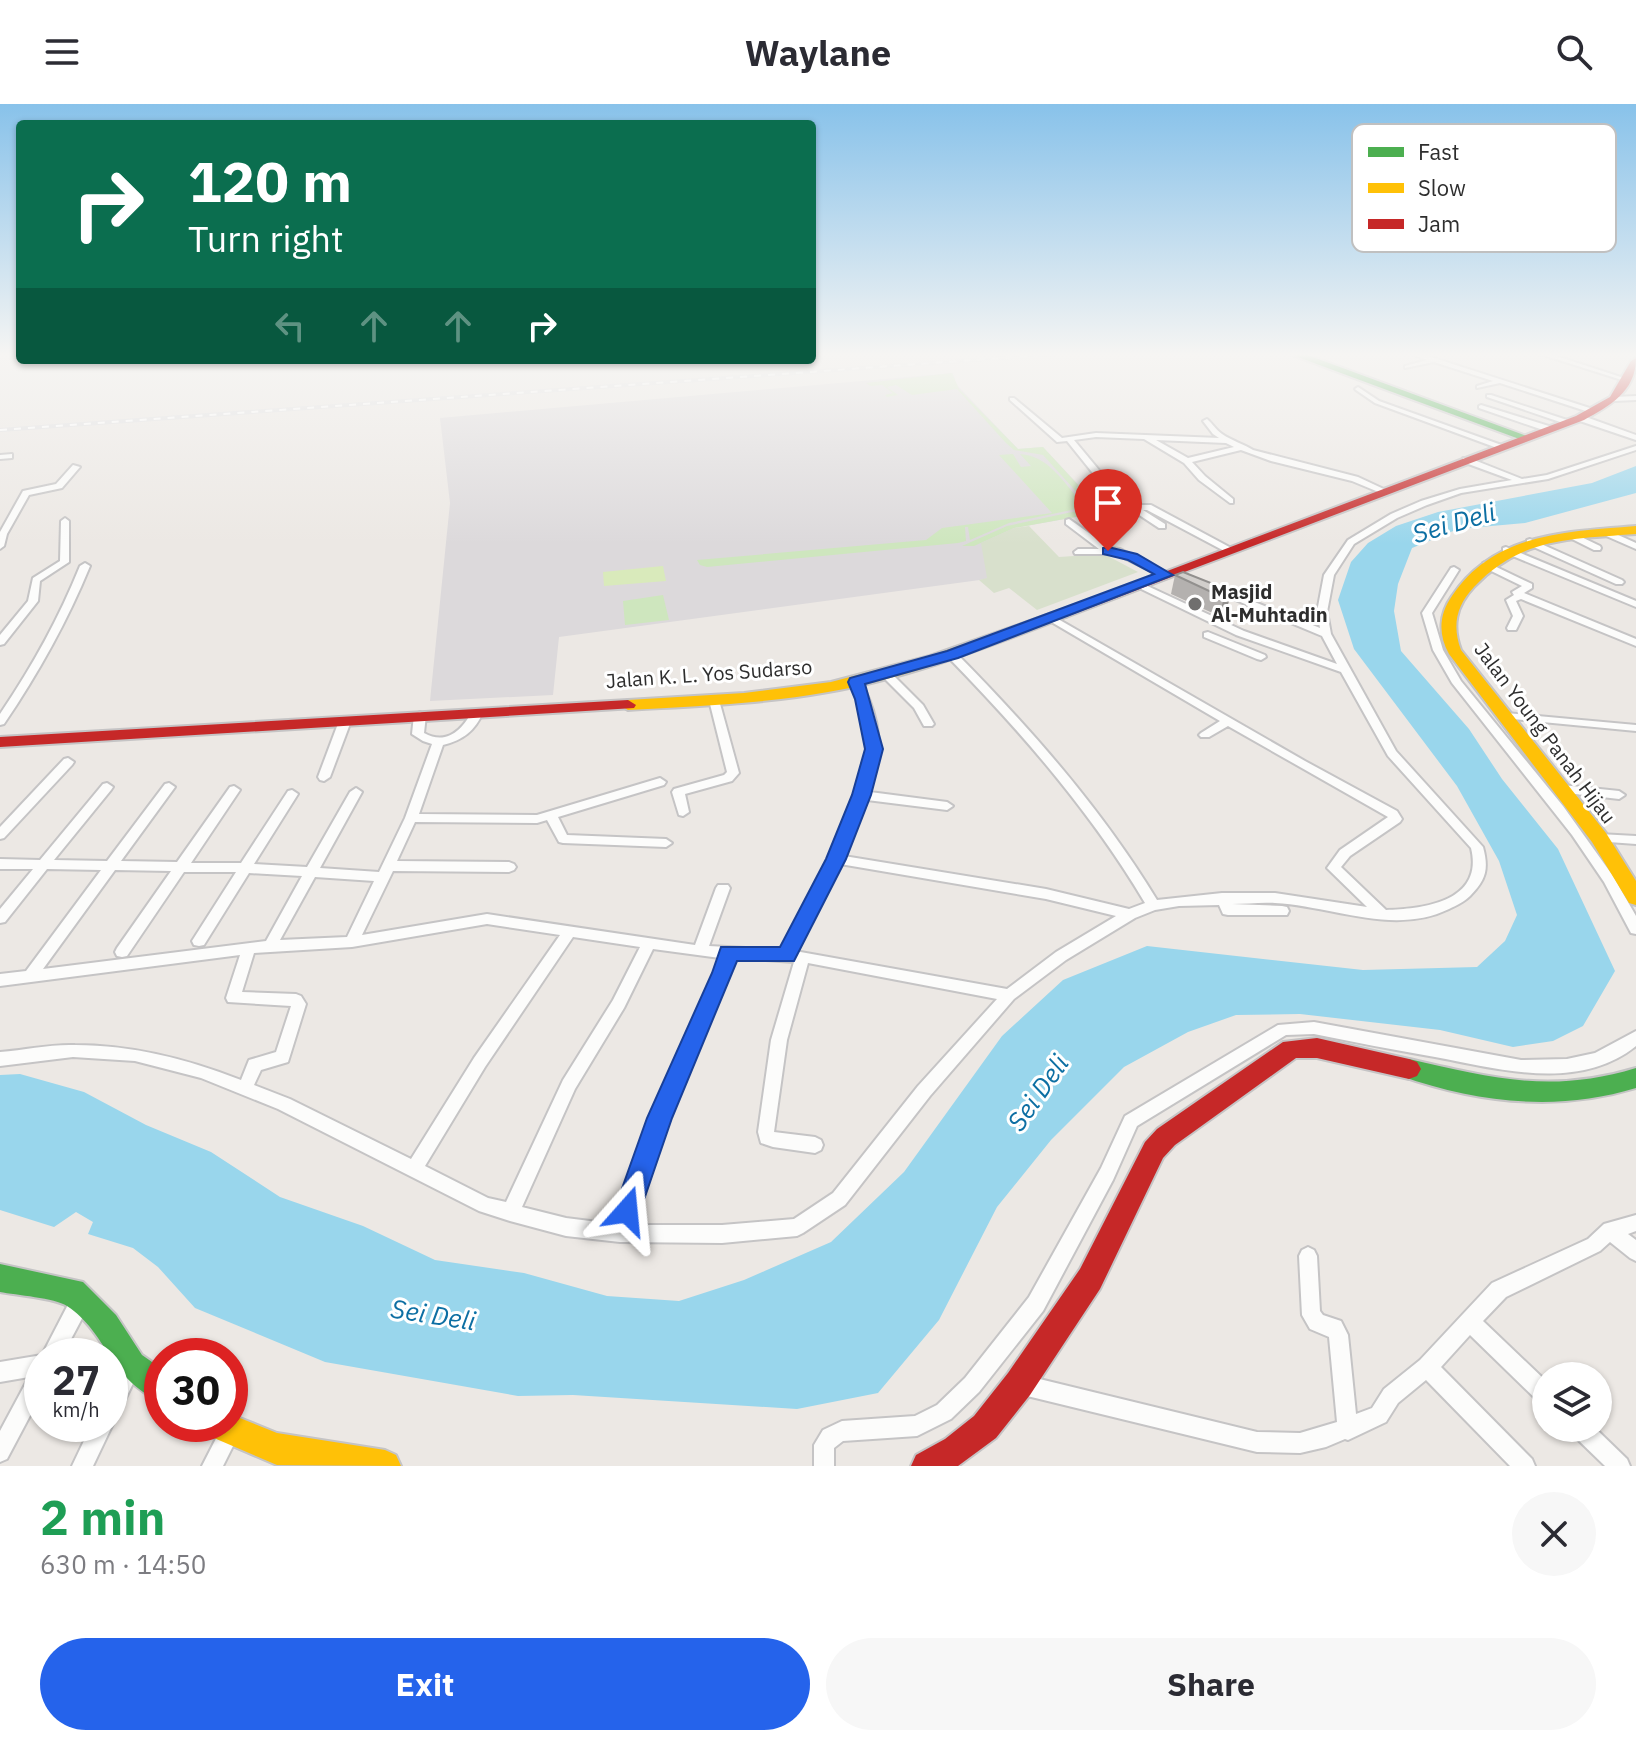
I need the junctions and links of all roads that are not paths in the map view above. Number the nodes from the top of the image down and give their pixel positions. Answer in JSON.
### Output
{"nodes":[{"id":1,"x":1032,"y":417,"type":"edge"},
{"id":2,"x":1418,"y":417,"type":"edge"},
{"id":3,"x":1467,"y":417,"type":"edge"},
{"id":4,"x":1511,"y":417,"type":"edge"},
{"id":5,"x":1582,"y":417,"type":"joint"},
{"id":6,"x":1207,"y":421,"type":"dead end"},
{"id":7,"x":1549,"y":429,"type":"junction"},
{"id":8,"x":1147,"y":436,"type":"junction"},
{"id":9,"x":1526,"y":438,"type":"junction"},
{"id":10,"x":1636,"y":438,"type":"edge"},
{"id":11,"x":1069,"y":439,"type":"junction"},
{"id":12,"x":1229,"y":441,"type":"junction"},
{"id":13,"x":1244,"y":447,"type":"junction"},
{"id":14,"x":1503,"y":447,"type":"junction"},
{"id":15,"x":1636,"y":448,"type":"edge"},
{"id":16,"x":1466,"y":460,"type":"junction"},
{"id":17,"x":1187,"y":461,"type":"junction"},
{"id":18,"x":76,"y":467,"type":"dead end"},
{"id":19,"x":1519,"y":485,"type":"junction"},
{"id":20,"x":1384,"y":491,"type":"junction"},
{"id":21,"x":1230,"y":501,"type":"dead end"},
{"id":22,"x":1132,"y":508,"type":"junction"},
{"id":23,"x":65,"y":521,"type":"dead end"},
{"id":24,"x":1069,"y":522,"type":"dead end"},
{"id":25,"x":1162,"y":526,"type":"dead end"},
{"id":26,"x":1636,"y":530,"type":"edge"},
{"id":27,"x":1602,"y":541,"type":"junction"},
{"id":28,"x":1530,"y":542,"type":"junction"},
{"id":29,"x":0,"y":546,"type":"edge"},
{"id":30,"x":1636,"y":546,"type":"edge"},
{"id":31,"x":1506,"y":550,"type":"junction"},
{"id":32,"x":1108,"y":551,"type":"junction"},
{"id":33,"x":1230,"y":551,"type":"junction"},
{"id":34,"x":1078,"y":552,"type":"dead end"},
{"id":35,"x":1486,"y":565,"type":"junction"},
{"id":36,"x":85,"y":566,"type":"dead end"},
{"id":37,"x":1454,"y":570,"type":"dead end"},
{"id":38,"x":1181,"y":575,"type":"junction"},
{"id":39,"x":1619,"y":582,"type":"dead end"},
{"id":40,"x":1138,"y":585,"type":"junction"},
{"id":41,"x":1521,"y":595,"type":"junction"},
{"id":42,"x":1636,"y":604,"type":"edge"},
{"id":43,"x":1051,"y":618,"type":"junction"},
{"id":44,"x":1512,"y":628,"type":"dead end"},
{"id":45,"x":1240,"y":633,"type":"junction"},
{"id":46,"x":1326,"y":634,"type":"junction"},
{"id":47,"x":1208,"y":635,"type":"dead end"},
{"id":48,"x":0,"y":642,"type":"edge"},
{"id":49,"x":1636,"y":643,"type":"edge"},
{"id":50,"x":1230,"y":645,"type":"junction"},
{"id":51,"x":952,"y":655,"type":"junction"},
{"id":52,"x":1261,"y":657,"type":"dead end"},
{"id":53,"x":1345,"y":670,"type":"junction"},
{"id":54,"x":886,"y":674,"type":"junction"},
{"id":55,"x":856,"y":682,"type":"junction"},
{"id":56,"x":714,"y":700,"type":"junction"},
{"id":57,"x":477,"y":712,"type":"junction"},
{"id":58,"x":420,"y":715,"type":"junction"},
{"id":59,"x":1506,"y":716,"type":"junction"},
{"id":60,"x":345,"y":721,"type":"junction"},
{"id":61,"x":0,"y":722,"type":"edge"},
{"id":62,"x":1227,"y":722,"type":"junction"},
{"id":63,"x":928,"y":724,"type":"dead end"},
{"id":64,"x":1636,"y":728,"type":"edge"},
{"id":65,"x":1205,"y":735,"type":"dead end"},
{"id":66,"x":439,"y":741,"type":"junction"},
{"id":67,"x":0,"y":742,"type":"edge"},
{"id":68,"x":68,"y":762,"type":"dead end"},
{"id":69,"x":324,"y":777,"type":"dead end"},
{"id":70,"x":660,"y":782,"type":"dead end"},
{"id":71,"x":107,"y":787,"type":"dead end"},
{"id":72,"x":169,"y":787,"type":"dead end"},
{"id":73,"x":1562,"y":789,"type":"junction"},
{"id":74,"x":234,"y":790,"type":"dead end"},
{"id":75,"x":356,"y":792,"type":"dead end"},
{"id":76,"x":292,"y":794,"type":"dead end"},
{"id":77,"x":862,"y":795,"type":"junction"},
{"id":78,"x":1619,"y":795,"type":"dead end"},
{"id":79,"x":947,"y":806,"type":"dead end"},
{"id":80,"x":683,"y":812,"type":"dead end"},
{"id":81,"x":551,"y":816,"type":"junction"},
{"id":82,"x":411,"y":818,"type":"junction"},
{"id":83,"x":0,"y":835,"type":"edge"},
{"id":84,"x":1599,"y":838,"type":"junction"},
{"id":85,"x":1636,"y":840,"type":"edge"},
{"id":86,"x":666,"y":843,"type":"dead end"},
{"id":87,"x":836,"y":859,"type":"junction"},
{"id":88,"x":0,"y":864,"type":"edge"},
{"id":89,"x":45,"y":865,"type":"junction"},
{"id":90,"x":110,"y":867,"type":"junction"},
{"id":91,"x":509,"y":867,"type":"dead end"},
{"id":92,"x":181,"y":868,"type":"junction"},
{"id":93,"x":244,"y":868,"type":"junction"},
{"id":94,"x":1628,"y":869,"type":"edge"},
{"id":95,"x":386,"y":871,"type":"junction"},
{"id":96,"x":313,"y":874,"type":"junction"},
{"id":97,"x":723,"y":888,"type":"dead end"},
{"id":98,"x":1222,"y":898,"type":"junction"},
{"id":99,"x":1636,"y":898,"type":"edge"},
{"id":100,"x":1153,"y":905,"type":"junction"},
{"id":101,"x":1282,"y":911,"type":"dead end"},
{"id":102,"x":1130,"y":914,"type":"junction"},
{"id":103,"x":1383,"y":915,"type":"junction"},
{"id":104,"x":0,"y":918,"type":"edge"},
{"id":105,"x":1636,"y":929,"type":"edge"},
{"id":106,"x":570,"y":931,"type":"junction"},
{"id":107,"x":199,"y":941,"type":"dead end"},
{"id":108,"x":352,"y":942,"type":"junction"},
{"id":109,"x":649,"y":944,"type":"junction"},
{"id":110,"x":270,"y":946,"type":"junction"},
{"id":111,"x":248,"y":951,"type":"junction"},
{"id":112,"x":700,"y":951,"type":"junction"},
{"id":113,"x":122,"y":952,"type":"dead end"},
{"id":114,"x":728,"y":953,"type":"junction"},
{"id":115,"x":794,"y":956,"type":"junction"},
{"id":116,"x":30,"y":976,"type":"junction"},
{"id":117,"x":0,"y":980,"type":"edge"},
{"id":118,"x":1009,"y":995,"type":"junction"},
{"id":119,"x":1636,"y":1037,"type":"edge"},
{"id":120,"x":0,"y":1059,"type":"edge"},
{"id":121,"x":1636,"y":1078,"type":"edge"},
{"id":122,"x":245,"y":1088,"type":"junction"},
{"id":123,"x":815,"y":1145,"type":"dead end"},
{"id":124,"x":414,"y":1169,"type":"junction"},
{"id":125,"x":510,"y":1213,"type":"junction"},
{"id":126,"x":1636,"y":1223,"type":"edge"},
{"id":127,"x":1610,"y":1230,"type":"junction"},
{"id":128,"x":620,"y":1233,"type":"junction"},
{"id":129,"x":1636,"y":1252,"type":"edge"},
{"id":130,"x":1308,"y":1256,"type":"dead end"},
{"id":131,"x":0,"y":1278,"type":"edge"},
{"id":132,"x":80,"y":1302,"type":"junction"},
{"id":133,"x":1471,"y":1322,"type":"junction"},
{"id":134,"x":61,"y":1338,"type":"edge"},
{"id":135,"x":132,"y":1365,"type":"junction"},
{"id":136,"x":1427,"y":1367,"type":"junction"},
{"id":137,"x":24,"y":1368,"type":"edge"},
{"id":138,"x":0,"y":1372,"type":"edge"},
{"id":139,"x":128,"y":1373,"type":"edge"},
{"id":140,"x":144,"y":1374,"type":"edge"},
{"id":141,"x":1532,"y":1381,"type":"edge"},
{"id":142,"x":1019,"y":1384,"type":"junction"},
{"id":143,"x":24,"y":1407,"type":"edge"},
{"id":144,"x":1348,"y":1430,"type":"junction"},
{"id":145,"x":248,"y":1438,"type":"edge"},
{"id":146,"x":94,"y":1442,"type":"edge"},
{"id":147,"x":220,"y":1442,"type":"edge"},
{"id":148,"x":1595,"y":1442,"type":"edge"},
{"id":149,"x":0,"y":1452,"type":"edge"},
{"id":150,"x":303,"y":1461,"type":"edge"},
{"id":151,"x":82,"y":1466,"type":"edge"},
{"id":152,"x":212,"y":1466,"type":"edge"},
{"id":153,"x":385,"y":1466,"type":"edge"},
{"id":154,"x":824,"y":1466,"type":"edge"},
{"id":155,"x":927,"y":1466,"type":"edge"},
{"id":156,"x":1525,"y":1466,"type":"edge"},
{"id":157,"x":1620,"y":1466,"type":"edge"}],
"edges":[{"from":1,"to":11,"type":"street"},
{"from":2,"to":14,"type":"street"},
{"from":3,"to":9,"type":"main road"},
{"from":4,"to":7,"type":"street"},
{"from":5,"to":7,"type":"main road","name":"Jalan K. L. Yos Sudarso"},
{"from":5,"to":10,"type":"street"},
{"from":6,"to":12,"type":"street"},
{"from":7,"to":9,"type":"main road","name":"Jalan K. L. Yos Sudarso"},
{"from":8,"to":11,"type":"street"},
{"from":8,"to":12,"type":"street"},
{"from":8,"to":17,"type":"street"},
{"from":9,"to":14,"type":"main road","name":"Jalan K. L. Yos Sudarso"},
{"from":11,"to":22,"type":"street"},
{"from":12,"to":13,"type":"street"},
{"from":13,"to":17,"type":"street"},
{"from":13,"to":20,"type":"street"},
{"from":14,"to":16,"type":"main road","name":"Jalan K. L. Yos Sudarso"},
{"from":15,"to":19,"type":"street"},
{"from":16,"to":19,"type":"street"},
{"from":16,"to":20,"type":"main road","name":"Jalan K. L. Yos Sudarso"},
{"from":17,"to":21,"type":"street"},
{"from":18,"to":29,"type":"street"},
{"from":19,"to":46,"type":"street"},
{"from":20,"to":33,"type":"main road","name":"Jalan K. L. Yos Sudarso"},
{"from":22,"to":25,"type":"street"},
{"from":22,"to":33,"type":"street"},
{"from":23,"to":48,"type":"street"},
{"from":24,"to":32,"type":"street"},
{"from":26,"to":27,"type":"main road","name":"Jalan Young Panah Hijau"},
{"from":27,"to":28,"type":"main road","name":"Jalan Young Panah Hijau"},
{"from":27,"to":30,"type":"street"},
{"from":28,"to":31,"type":"main road","name":"Jalan Young Panah Hijau"},
{"from":28,"to":39,"type":"street"},
{"from":31,"to":35,"type":"main road","name":"Jalan Young Panah Hijau"},
{"from":31,"to":42,"type":"street"},
{"from":32,"to":34,"type":"street"},
{"from":32,"to":38,"type":"street"},
{"from":33,"to":38,"type":"main road","name":"Jalan K. L. Yos Sudarso"},
{"from":35,"to":41,"type":"street"},
{"from":35,"to":59,"type":"main road","name":"Jalan Young Panah Hijau"},
{"from":36,"to":61,"type":"street"},
{"from":37,"to":105,"type":"street"},
{"from":38,"to":40,"type":"main road","name":"Jalan K. L. Yos Sudarso"},
{"from":38,"to":46,"type":"street"},
{"from":40,"to":43,"type":"main road","name":"Jalan K. L. Yos Sudarso"},
{"from":40,"to":45,"type":"street"},
{"from":41,"to":44,"type":"street"},
{"from":41,"to":49,"type":"street"},
{"from":43,"to":51,"type":"main road","name":"Jalan K. L. Yos Sudarso"},
{"from":43,"to":62,"type":"street"},
{"from":45,"to":50,"type":"street"},
{"from":45,"to":53,"type":"street"},
{"from":46,"to":53,"type":"street"},
{"from":47,"to":50,"type":"street"},
{"from":50,"to":52,"type":"street"},
{"from":51,"to":54,"type":"main road","name":"Jalan K. L. Yos Sudarso"},
{"from":51,"to":100,"type":"street"},
{"from":53,"to":103,"type":"street"},
{"from":54,"to":55,"type":"main road","name":"Jalan K. L. Yos Sudarso"},
{"from":54,"to":63,"type":"street"},
{"from":55,"to":56,"type":"main road","name":"Jalan K. L. Yos Sudarso"},
{"from":55,"to":77,"type":"street"},
{"from":56,"to":57,"type":"main road","name":"Jalan K. L. Yos Sudarso"},
{"from":56,"to":80,"type":"street"},
{"from":57,"to":58,"type":"main road","name":"Jalan K. L. Yos Sudarso"},
{"from":57,"to":66,"type":"street"},
{"from":58,"to":60,"type":"main road","name":"Jalan K. L. Yos Sudarso"},
{"from":58,"to":66,"type":"street"},
{"from":59,"to":64,"type":"street"},
{"from":59,"to":73,"type":"main road","name":"Jalan Young Panah Hijau"},
{"from":60,"to":67,"type":"main road","name":"Jalan K. L. Yos Sudarso"},
{"from":60,"to":69,"type":"street"},
{"from":62,"to":65,"type":"street"},
{"from":62,"to":103,"type":"street"},
{"from":66,"to":82,"type":"street"},
{"from":68,"to":83,"type":"street"},
{"from":70,"to":81,"type":"street"},
{"from":71,"to":89,"type":"street"},
{"from":72,"to":90,"type":"street"},
{"from":73,"to":78,"type":"street"},
{"from":73,"to":84,"type":"main road","name":"Jalan Young Panah Hijau"},
{"from":74,"to":92,"type":"street"},
{"from":75,"to":96,"type":"street"},
{"from":76,"to":93,"type":"street"},
{"from":77,"to":79,"type":"street"},
{"from":77,"to":87,"type":"street"},
{"from":81,"to":82,"type":"street"},
{"from":81,"to":86,"type":"street"},
{"from":82,"to":95,"type":"street"},
{"from":84,"to":85,"type":"street"},
{"from":84,"to":94,"type":"main road","name":"Jalan Young Panah Hijau"},
{"from":87,"to":102,"type":"street"},
{"from":87,"to":115,"type":"street"},
{"from":88,"to":89,"type":"street"},
{"from":89,"to":90,"type":"street"},
{"from":89,"to":104,"type":"street"},
{"from":90,"to":92,"type":"street"},
{"from":90,"to":116,"type":"street"},
{"from":91,"to":95,"type":"street"},
{"from":92,"to":93,"type":"street"},
{"from":92,"to":113,"type":"street"},
{"from":93,"to":96,"type":"street"},
{"from":93,"to":107,"type":"street"},
{"from":94,"to":99,"type":"main road","name":"Jalan Young Panah Hijau"},
{"from":95,"to":96,"type":"street"},
{"from":95,"to":108,"type":"street"},
{"from":96,"to":110,"type":"street"},
{"from":97,"to":112,"type":"street"},
{"from":98,"to":100,"type":"street"},
{"from":98,"to":101,"type":"street"},
{"from":98,"to":103,"type":"street"},
{"from":100,"to":102,"type":"street"},
{"from":102,"to":118,"type":"street"},
{"from":106,"to":108,"type":"street"},
{"from":106,"to":109,"type":"street"},
{"from":106,"to":124,"type":"street"},
{"from":108,"to":110,"type":"street"},
{"from":109,"to":112,"type":"street"},
{"from":109,"to":125,"type":"street"},
{"from":110,"to":111,"type":"street"},
{"from":111,"to":116,"type":"street"},
{"from":111,"to":122,"type":"street"},
{"from":112,"to":114,"type":"street"},
{"from":114,"to":115,"type":"street"},
{"from":114,"to":128,"type":"street"},
{"from":115,"to":118,"type":"street"},
{"from":115,"to":123,"type":"street"},
{"from":116,"to":117,"type":"street"},
{"from":118,"to":128,"type":"street"},
{"from":119,"to":154,"type":"street"},
{"from":120,"to":122,"type":"street"},
{"from":121,"to":142,"type":"main road"},
{"from":122,"to":124,"type":"street"},
{"from":124,"to":125,"type":"street"},
{"from":125,"to":128,"type":"street"},
{"from":126,"to":127,"type":"street"},
{"from":127,"to":129,"type":"street"},
{"from":127,"to":133,"type":"street"},
{"from":130,"to":144,"type":"street"},
{"from":131,"to":132,"type":"main road"},
{"from":132,"to":134,"type":"street"},
{"from":132,"to":135,"type":"main road"},
{"from":133,"to":136,"type":"street"},
{"from":133,"to":141,"type":"street"},
{"from":135,"to":139,"type":"street"},
{"from":135,"to":140,"type":"main road"},
{"from":136,"to":144,"type":"street"},
{"from":136,"to":156,"type":"street"},
{"from":137,"to":138,"type":"street"},
{"from":142,"to":144,"type":"street"},
{"from":142,"to":155,"type":"main road"},
{"from":143,"to":149,"type":"street"},
{"from":145,"to":150,"type":"main road"},
{"from":146,"to":151,"type":"street"},
{"from":147,"to":152,"type":"street"},
{"from":148,"to":157,"type":"street"},
{"from":150,"to":153,"type":"main road"}]}
